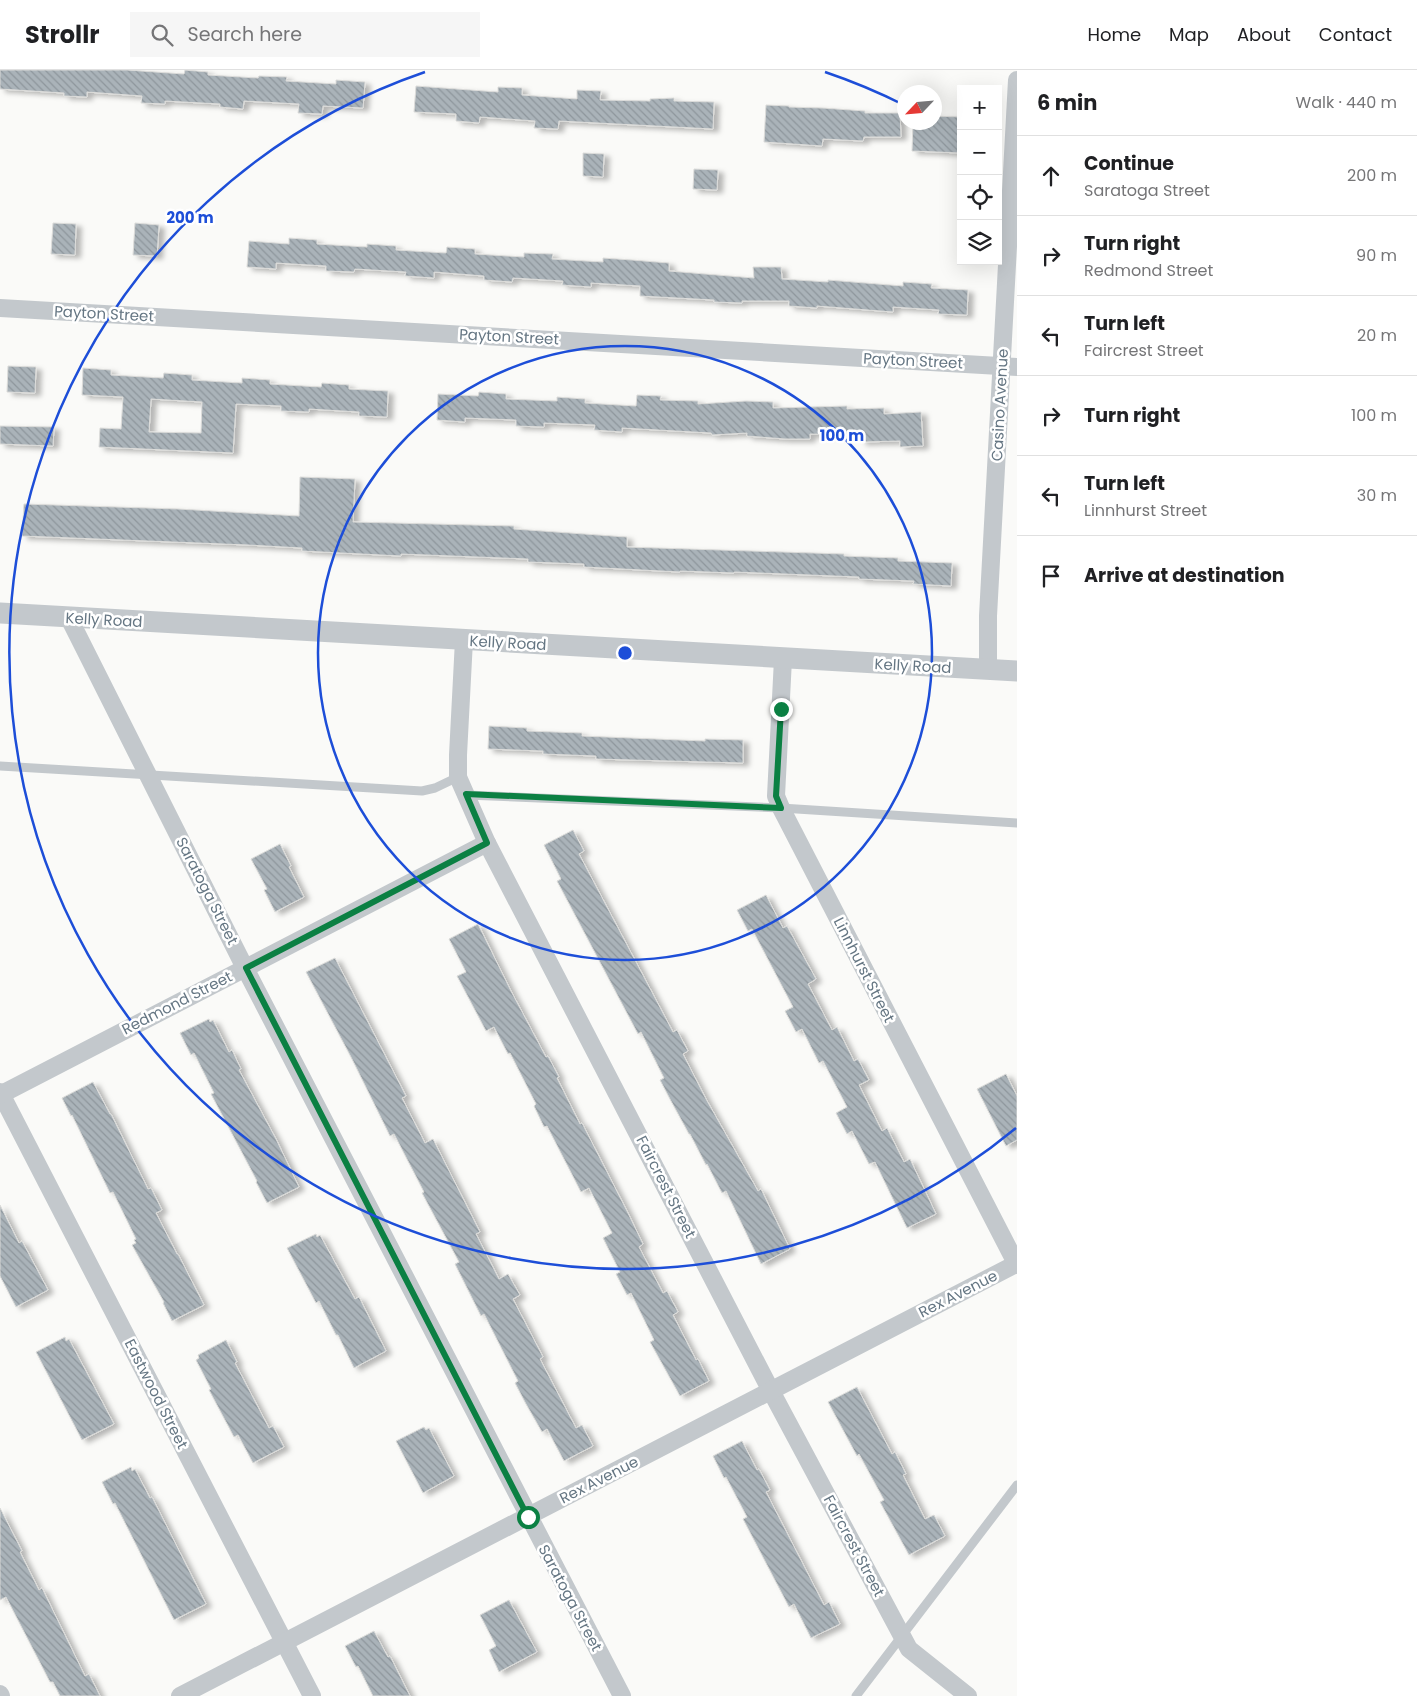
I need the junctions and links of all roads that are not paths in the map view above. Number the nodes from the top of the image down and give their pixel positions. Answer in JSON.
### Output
{"nodes":[{"id":1,"x":1017,"y":80,"type":"edge"},
{"id":2,"x":0,"y":308,"type":"edge"},
{"id":3,"x":1010,"y":366,"type":"edge"},
{"id":4,"x":0,"y":613,"type":"edge"},
{"id":5,"x":69,"y":618,"type":"junction"},
{"id":6,"x":464,"y":640,"type":"junction"},
{"id":7,"x":783,"y":659,"type":"junction"},
{"id":8,"x":988,"y":670,"type":"junction"},
{"id":9,"x":1017,"y":672,"type":"edge"},
{"id":10,"x":0,"y":766,"type":"edge"},
{"id":11,"x":148,"y":774,"type":"junction"},
{"id":12,"x":458,"y":777,"type":"junction"},
{"id":13,"x":466,"y":794,"type":"junction"},
{"id":14,"x":781,"y":808,"type":"junction"},
{"id":15,"x":1017,"y":823,"type":"edge"},
{"id":16,"x":487,"y":843,"type":"junction"},
{"id":17,"x":246,"y":968,"type":"junction"},
{"id":18,"x":0,"y":1094,"type":"edge"},
{"id":19,"x":1017,"y":1264,"type":"edge"},
{"id":20,"x":771,"y":1391,"type":"junction"},
{"id":21,"x":1017,"y":1485,"type":"edge"},
{"id":22,"x":528,"y":1517,"type":"junction"},
{"id":23,"x":901,"y":1635,"type":"junction"},
{"id":24,"x":284,"y":1643,"type":"junction"},
{"id":25,"x":180,"y":1696,"type":"edge"},
{"id":26,"x":312,"y":1696,"type":"edge"},
{"id":27,"x":622,"y":1696,"type":"edge"},
{"id":28,"x":856,"y":1696,"type":"edge"},
{"id":29,"x":968,"y":1696,"type":"edge"}],
"edges":[{"from":1,"to":3,"type":"street","name":"Casino Avenue"},
{"from":2,"to":3,"type":"street","name":"Payton Street"},
{"from":3,"to":8,"type":"street","name":"Casino Avenue"},
{"from":4,"to":5,"type":"street","name":"Kelly Road"},
{"from":5,"to":6,"type":"street","name":"Kelly Road"},
{"from":5,"to":11,"type":"street","name":"Saratoga Street"},
{"from":6,"to":7,"type":"street","name":"Kelly Road"},
{"from":6,"to":12,"type":"street","name":"Faircrest Street"},
{"from":7,"to":8,"type":"street","name":"Kelly Road"},
{"from":7,"to":14,"type":"street","name":"Linnhurst Street"},
{"from":8,"to":9,"type":"street","name":"Kelly Road"},
{"from":10,"to":11,"type":"lane"},
{"from":11,"to":12,"type":"lane"},
{"from":11,"to":17,"type":"street","name":"Saratoga Street"},
{"from":12,"to":13,"type":"street","name":"Faircrest Street"},
{"from":13,"to":14,"type":"lane"},
{"from":13,"to":16,"type":"street","name":"Faircrest Street"},
{"from":14,"to":15,"type":"lane"},
{"from":14,"to":19,"type":"street","name":"Linnhurst Street"},
{"from":16,"to":17,"type":"street","name":"Redmond Street"},
{"from":16,"to":20,"type":"street","name":"Faircrest Street"},
{"from":17,"to":18,"type":"street","name":"Redmond Street"},
{"from":17,"to":22,"type":"street","name":"Saratoga Street"},
{"from":18,"to":24,"type":"street","name":"Eastwood Street"},
{"from":19,"to":20,"type":"street","name":"Rex Avenue"},
{"from":20,"to":22,"type":"street","name":"Rex Avenue"},
{"from":20,"to":23,"type":"street","name":"Faircrest Street"},
{"from":21,"to":23,"type":"lane"},
{"from":22,"to":24,"type":"street","name":"Rex Avenue"},
{"from":22,"to":27,"type":"street","name":"Saratoga Street"},
{"from":23,"to":28,"type":"lane"},
{"from":23,"to":29,"type":"street","name":"Faircrest Street"},
{"from":24,"to":25,"type":"street","name":"Rex Avenue"},
{"from":24,"to":26,"type":"street","name":"Eastwood Street"}]}
